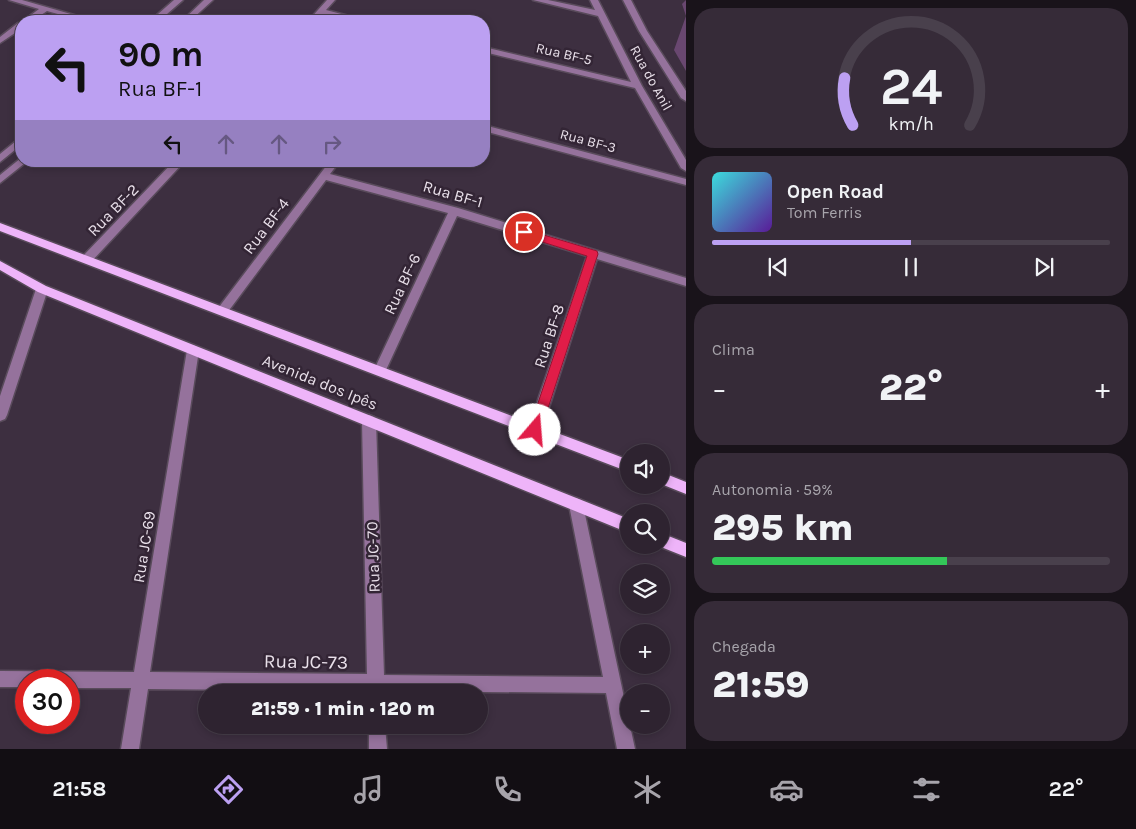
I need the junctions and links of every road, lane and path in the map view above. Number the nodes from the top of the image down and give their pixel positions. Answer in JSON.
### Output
{"nodes":[{"id":1,"x":13,"y":0,"type":"edge"},
{"id":2,"x":179,"y":0,"type":"edge"},
{"id":3,"x":209,"y":0,"type":"edge"},
{"id":4,"x":332,"y":0,"type":"edge"},
{"id":5,"x":537,"y":0,"type":"edge"},
{"id":6,"x":594,"y":0,"type":"edge"},
{"id":7,"x":627,"y":0,"type":"edge"},
{"id":8,"x":44,"y":8,"type":"junction"},
{"id":9,"x":321,"y":11,"type":"junction"},
{"id":10,"x":602,"y":14,"type":"junction"},
{"id":11,"x":35,"y":15,"type":"edge"},
{"id":12,"x":69,"y":15,"type":"edge"},
{"id":13,"x":161,"y":15,"type":"edge"},
{"id":14,"x":193,"y":15,"type":"edge"},
{"id":15,"x":317,"y":15,"type":"edge"},
{"id":16,"x":338,"y":15,"type":"edge"},
{"id":17,"x":15,"y":30,"type":"edge"},
{"id":18,"x":0,"y":41,"type":"edge"},
{"id":19,"x":490,"y":51,"type":"edge"},
{"id":20,"x":638,"y":86,"type":"junction"},
{"id":21,"x":686,"y":98,"type":"edge"},
{"id":22,"x":490,"y":130,"type":"edge"},
{"id":23,"x":15,"y":145,"type":"edge"},
{"id":24,"x":0,"y":159,"type":"edge"},
{"id":25,"x":15,"y":167,"type":"edge"},
{"id":26,"x":174,"y":167,"type":"edge"},
{"id":27,"x":331,"y":167,"type":"edge"},
{"id":28,"x":686,"y":168,"type":"edge"},
{"id":29,"x":325,"y":176,"type":"junction"},
{"id":30,"x":0,"y":180,"type":"edge"},
{"id":31,"x":686,"y":182,"type":"edge"},
{"id":32,"x":454,"y":211,"type":"junction"},
{"id":33,"x":0,"y":227,"type":"edge"},
{"id":34,"x":593,"y":254,"type":"junction"},
{"id":35,"x":87,"y":259,"type":"junction"},
{"id":36,"x":0,"y":265,"type":"edge"},
{"id":37,"x":686,"y":282,"type":"edge"},
{"id":38,"x":42,"y":289,"type":"junction"},
{"id":39,"x":223,"y":310,"type":"junction"},
{"id":40,"x":193,"y":350,"type":"junction"},
{"id":41,"x":380,"y":370,"type":"junction"},
{"id":42,"x":0,"y":415,"type":"edge"},
{"id":43,"x":369,"y":421,"type":"junction"},
{"id":44,"x":535,"y":430,"type":"junction"},
{"id":45,"x":620,"y":463,"type":"edge"},
{"id":46,"x":670,"y":482,"type":"edge"},
{"id":47,"x":686,"y":488,"type":"edge"},
{"id":48,"x":576,"y":505,"type":"junction"},
{"id":49,"x":620,"y":522,"type":"edge"},
{"id":50,"x":670,"y":544,"type":"edge"},
{"id":51,"x":686,"y":550,"type":"edge"},
{"id":52,"x":0,"y":679,"type":"edge"},
{"id":53,"x":141,"y":680,"type":"junction"},
{"id":54,"x":258,"y":684,"type":"edge"},
{"id":55,"x":376,"y":684,"type":"edge"},
{"id":56,"x":612,"y":685,"type":"junction"},
{"id":57,"x":488,"y":687,"type":"edge"},
{"id":58,"x":377,"y":734,"type":"edge"},
{"id":59,"x":130,"y":749,"type":"edge"},
{"id":60,"x":378,"y":749,"type":"edge"},
{"id":61,"x":626,"y":749,"type":"edge"}],
"edges":[{"from":1,"to":8,"type":"street"},
{"from":2,"to":13,"type":"street"},
{"from":3,"to":14,"type":"street"},
{"from":4,"to":9,"type":"street"},
{"from":5,"to":10,"type":"street"},
{"from":6,"to":10,"type":"street","name":"Rua do Anil"},
{"from":7,"to":21,"type":"street"},
{"from":8,"to":11,"type":"street"},
{"from":8,"to":12,"type":"street"},
{"from":9,"to":15,"type":"street"},
{"from":9,"to":16,"type":"street"},
{"from":10,"to":20,"type":"street","name":"Rua do Anil"},
{"from":17,"to":18,"type":"street"},
{"from":19,"to":20,"type":"street","name":"Rua BF-5"},
{"from":20,"to":28,"type":"street","name":"Rua do Anil"},
{"from":22,"to":31,"type":"street","name":"Rua BF-3"},
{"from":23,"to":24,"type":"street"},
{"from":25,"to":30,"type":"street"},
{"from":26,"to":35,"type":"street","name":"Rua BF-2"},
{"from":27,"to":29,"type":"street","name":"Rua BF-4"},
{"from":29,"to":32,"type":"street","name":"Rua BF-1"},
{"from":29,"to":39,"type":"street","name":"Rua BF-4"},
{"from":32,"to":34,"type":"street","name":"Rua BF-1"},
{"from":32,"to":41,"type":"street","name":"Rua BF-6"},
{"from":33,"to":35,"type":"main road","name":"Avenida dos Ipês"},
{"from":34,"to":37,"type":"street","name":"Rua BF-1"},
{"from":34,"to":44,"type":"street","name":"Rua BF-8"},
{"from":35,"to":39,"type":"main road","name":"Avenida dos Ipês"},
{"from":36,"to":38,"type":"main road","name":"Avenida dos Ipês"},
{"from":38,"to":40,"type":"main road","name":"Avenida dos Ipês"},
{"from":38,"to":42,"type":"street"},
{"from":39,"to":41,"type":"main road","name":"Avenida dos Ipês"},
{"from":40,"to":43,"type":"main road","name":"Avenida dos Ipês"},
{"from":40,"to":53,"type":"street","name":"Rua JC-69"},
{"from":41,"to":44,"type":"main road","name":"Avenida dos Ipês"},
{"from":43,"to":48,"type":"main road","name":"Avenida dos Ipês"},
{"from":43,"to":55,"type":"street","name":"Rua JC-70"},
{"from":44,"to":45,"type":"main road","name":"Avenida dos Ipês"},
{"from":46,"to":47,"type":"main road"},
{"from":48,"to":49,"type":"main road","name":"Avenida dos Ipês"},
{"from":48,"to":56,"type":"street"},
{"from":50,"to":51,"type":"main road"},
{"from":52,"to":53,"type":"street","name":"Rua JC-73"},
{"from":53,"to":54,"type":"street","name":"Rua JC-73"},
{"from":53,"to":59,"type":"street","name":"Rua JC-69"},
{"from":56,"to":57,"type":"street","name":"Rua JC-73"},
{"from":56,"to":61,"type":"street"},
{"from":58,"to":60,"type":"street"}]}
